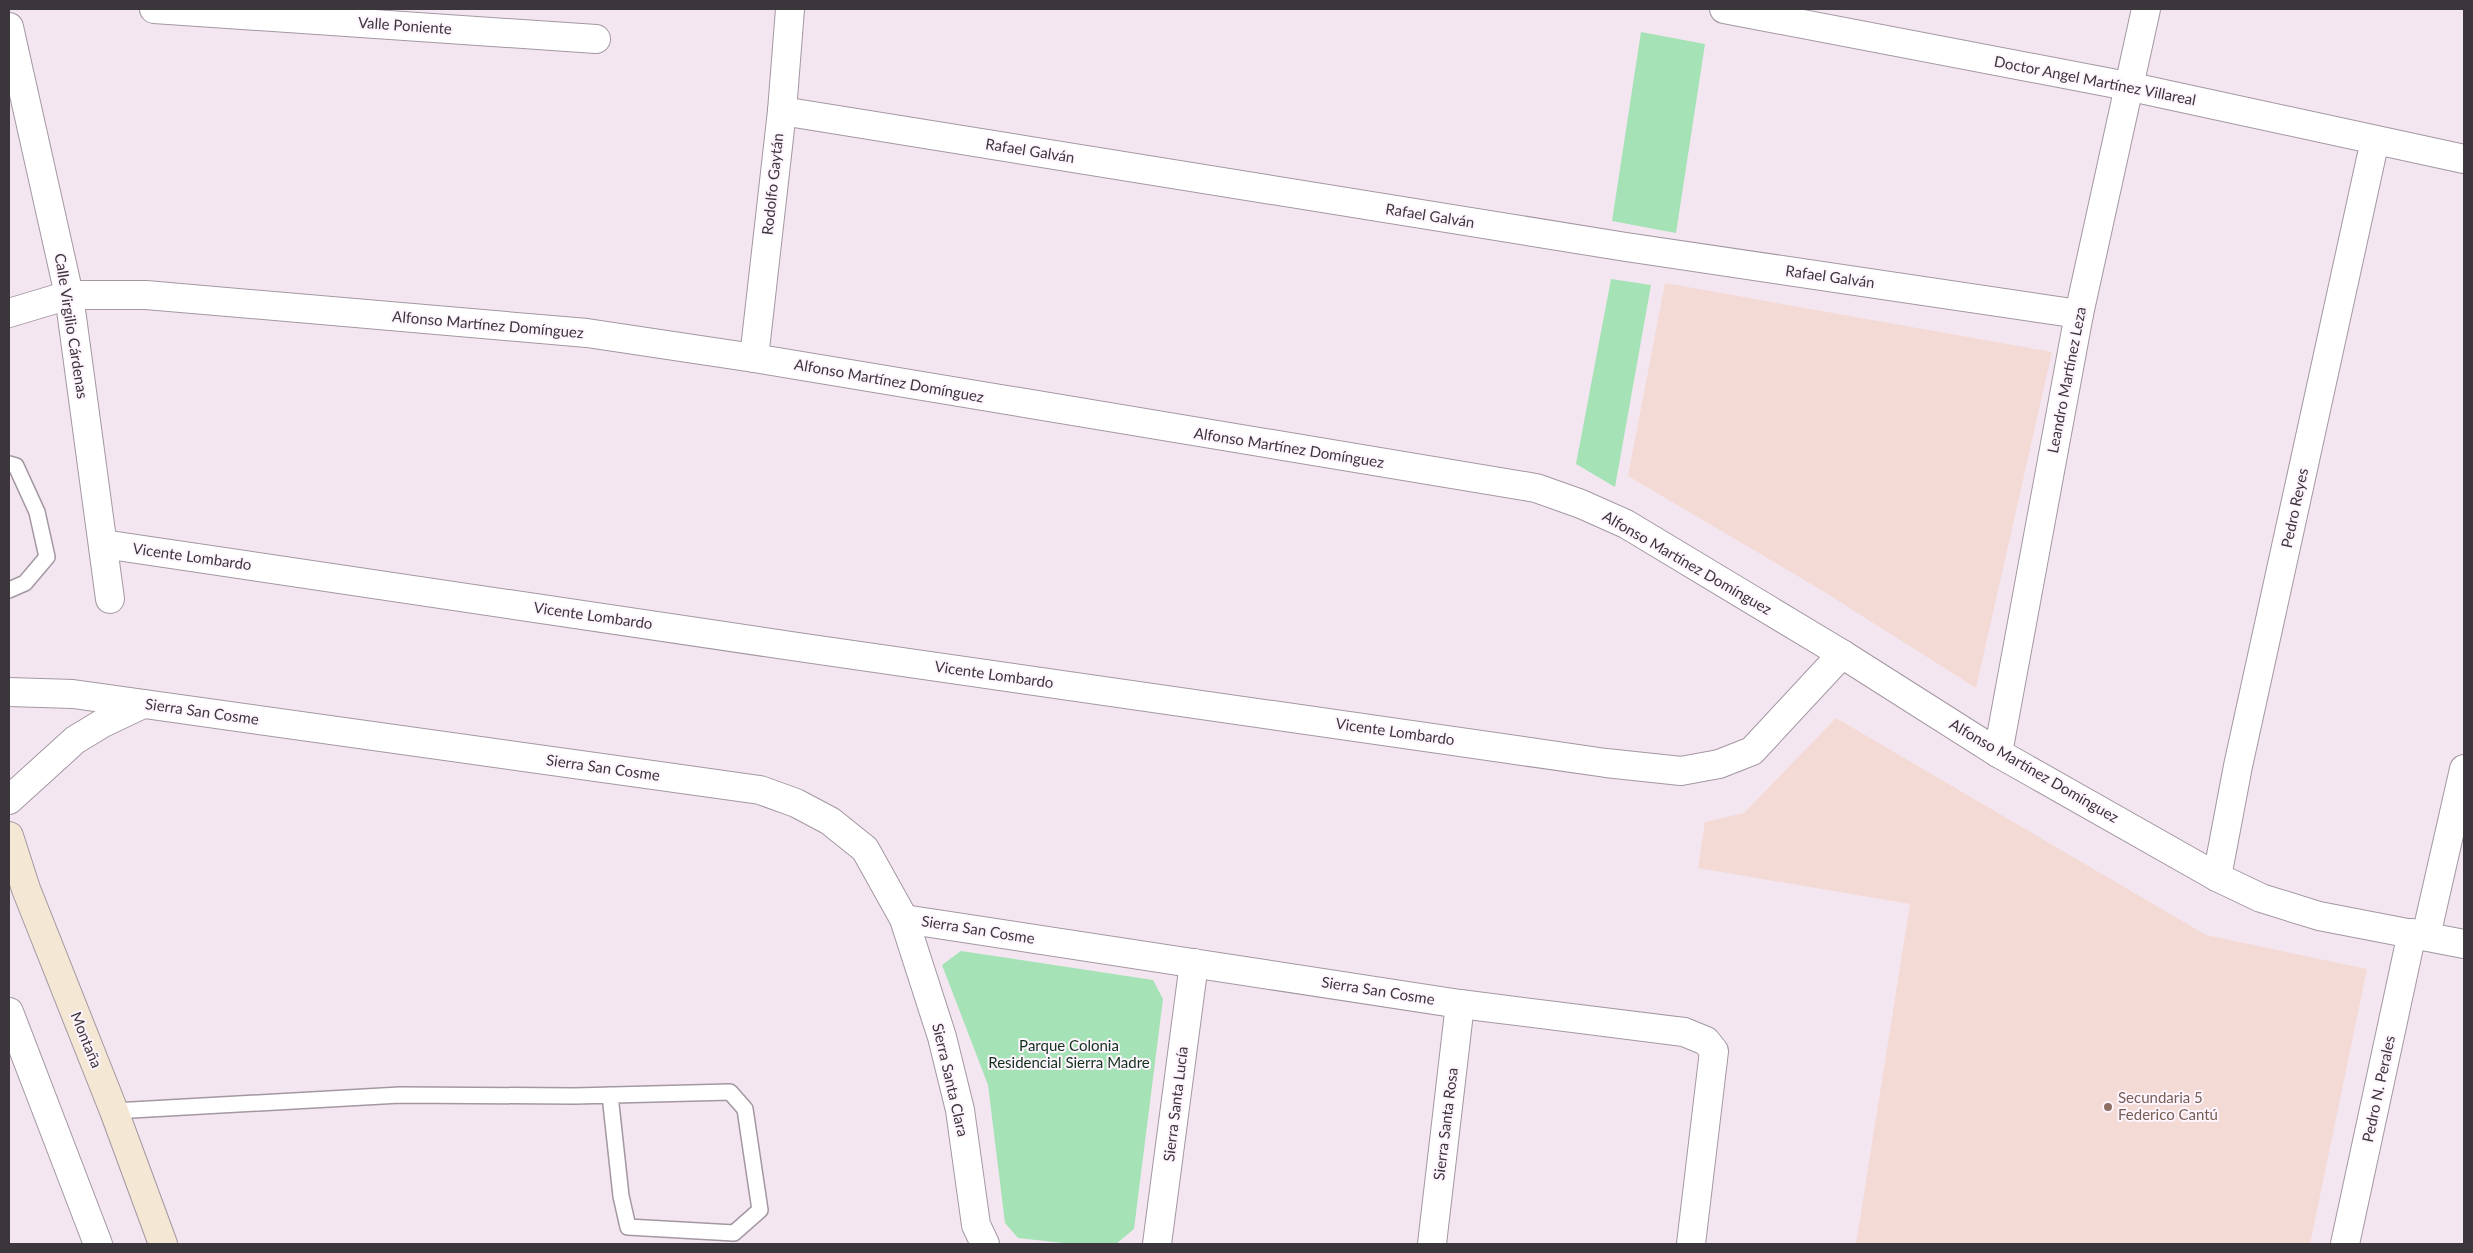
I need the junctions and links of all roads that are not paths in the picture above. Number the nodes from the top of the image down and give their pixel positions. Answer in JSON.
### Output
{"nodes":[{"id":1,"x":154,"y":9,"type":"edge"},
{"id":2,"x":790,"y":9,"type":"edge"},
{"id":3,"x":1724,"y":9,"type":"edge"},
{"id":4,"x":2146,"y":9,"type":"edge"},
{"id":5,"x":9,"y":27,"type":"edge"},
{"id":6,"x":596,"y":39,"type":"dead end"},
{"id":7,"x":2127,"y":86,"type":"junction"},
{"id":8,"x":782,"y":111,"type":"junction"},
{"id":9,"x":2375,"y":140,"type":"junction"},
{"id":10,"x":2464,"y":159,"type":"edge"},
{"id":11,"x":69,"y":295,"type":"junction"},
{"id":12,"x":9,"y":313,"type":"edge"},
{"id":13,"x":2078,"y":314,"type":"junction"},
{"id":14,"x":754,"y":358,"type":"junction"},
{"id":15,"x":9,"y":464,"type":"edge"},
{"id":16,"x":103,"y":544,"type":"junction"},
{"id":17,"x":9,"y":590,"type":"edge"},
{"id":18,"x":110,"y":599,"type":"dead end"},
{"id":19,"x":1842,"y":654,"type":"junction"},
{"id":20,"x":9,"y":692,"type":"edge"},
{"id":21,"x":143,"y":704,"type":"junction"},
{"id":22,"x":1998,"y":752,"type":"junction"},
{"id":23,"x":2464,"y":769,"type":"edge"},
{"id":24,"x":9,"y":800,"type":"edge"},
{"id":25,"x":9,"y":836,"type":"edge"},
{"id":26,"x":2217,"y":877,"type":"junction"},
{"id":27,"x":17,"y":891,"type":"edge"},
{"id":28,"x":904,"y":919,"type":"junction"},
{"id":29,"x":2419,"y":935,"type":"junction"},
{"id":30,"x":2464,"y":944,"type":"edge"},
{"id":31,"x":1194,"y":963,"type":"junction"},
{"id":32,"x":1460,"y":1004,"type":"junction"},
{"id":33,"x":9,"y":1012,"type":"edge"},
{"id":34,"x":610,"y":1096,"type":"junction"},
{"id":35,"x":114,"y":1111,"type":"junction"},
{"id":36,"x":98,"y":1244,"type":"edge"},
{"id":37,"x":163,"y":1244,"type":"edge"},
{"id":38,"x":985,"y":1244,"type":"edge"},
{"id":39,"x":1157,"y":1244,"type":"edge"},
{"id":40,"x":1432,"y":1244,"type":"edge"},
{"id":41,"x":1691,"y":1244,"type":"edge"},
{"id":42,"x":2345,"y":1244,"type":"edge"}],
"edges":[{"from":1,"to":6,"type":"street","name":"Valle Poniente"},
{"from":2,"to":8,"type":"street","name":"Rodolfo Gaytán"},
{"from":3,"to":7,"type":"street","name":"Doctor Angel Martínez Villareal"},
{"from":4,"to":7,"type":"street","name":"Leandro Martínez Leza"},
{"from":5,"to":11,"type":"street","name":"Calle Virgilio Cárdenas"},
{"from":7,"to":9,"type":"street","name":"Doctor Angel Martínez Villareal"},
{"from":7,"to":13,"type":"street","name":"Leandro Martínez Leza"},
{"from":8,"to":13,"type":"street","name":"Rafael Galván"},
{"from":8,"to":14,"type":"street","name":"Rodolfo Gaytán"},
{"from":9,"to":10,"type":"street","name":"Doctor Angel Martínez Villareal"},
{"from":9,"to":26,"type":"street","name":"Pedro Reyes"},
{"from":11,"to":12,"type":"street","name":"Alfonso Martínez Domínguez"},
{"from":11,"to":14,"type":"street","name":"Alfonso Martínez Domínguez"},
{"from":11,"to":16,"type":"street","name":"Calle Virgilio Cárdenas"},
{"from":13,"to":22,"type":"street","name":"Leandro Martínez Leza"},
{"from":14,"to":19,"type":"street","name":"Alfonso Martínez Domínguez"},
{"from":15,"to":17,"type":"lane"},
{"from":16,"to":18,"type":"street","name":"Calle Virgilio Cárdenas"},
{"from":16,"to":19,"type":"street","name":"Vicente Lombardo"},
{"from":19,"to":22,"type":"street","name":"Alfonso Martínez Domínguez"},
{"from":20,"to":21,"type":"street","name":"Sierra San Cosme"},
{"from":21,"to":24,"type":"street"},
{"from":21,"to":28,"type":"street","name":"Sierra San Cosme"},
{"from":22,"to":26,"type":"street","name":"Alfonso Martínez Domínguez"},
{"from":23,"to":29,"type":"street","name":"Pedro N. Perales"},
{"from":25,"to":27,"type":"main road","name":"Montaña"},
{"from":26,"to":29,"type":"street","name":"Alfonso Martínez Domínguez"},
{"from":27,"to":35,"type":"main road","name":"Montaña"},
{"from":28,"to":31,"type":"street","name":"Sierra San Cosme"},
{"from":28,"to":38,"type":"street","name":"Sierra Santa Clara"},
{"from":29,"to":30,"type":"street","name":"Alfonso Martínez Domínguez"},
{"from":29,"to":42,"type":"street","name":"Pedro N. Perales"},
{"from":31,"to":32,"type":"street","name":"Sierra San Cosme"},
{"from":31,"to":39,"type":"street","name":"Sierra Santa Lucía"},
{"from":32,"to":40,"type":"street","name":"Sierra Santa Rosa"},
{"from":32,"to":41,"type":"street","name":"Sierra San Cosme"},
{"from":33,"to":36,"type":"street"},
{"from":34,"to":34,"type":"lane"},
{"from":34,"to":35,"type":"lane"},
{"from":35,"to":37,"type":"main road","name":"Montaña"}]}
